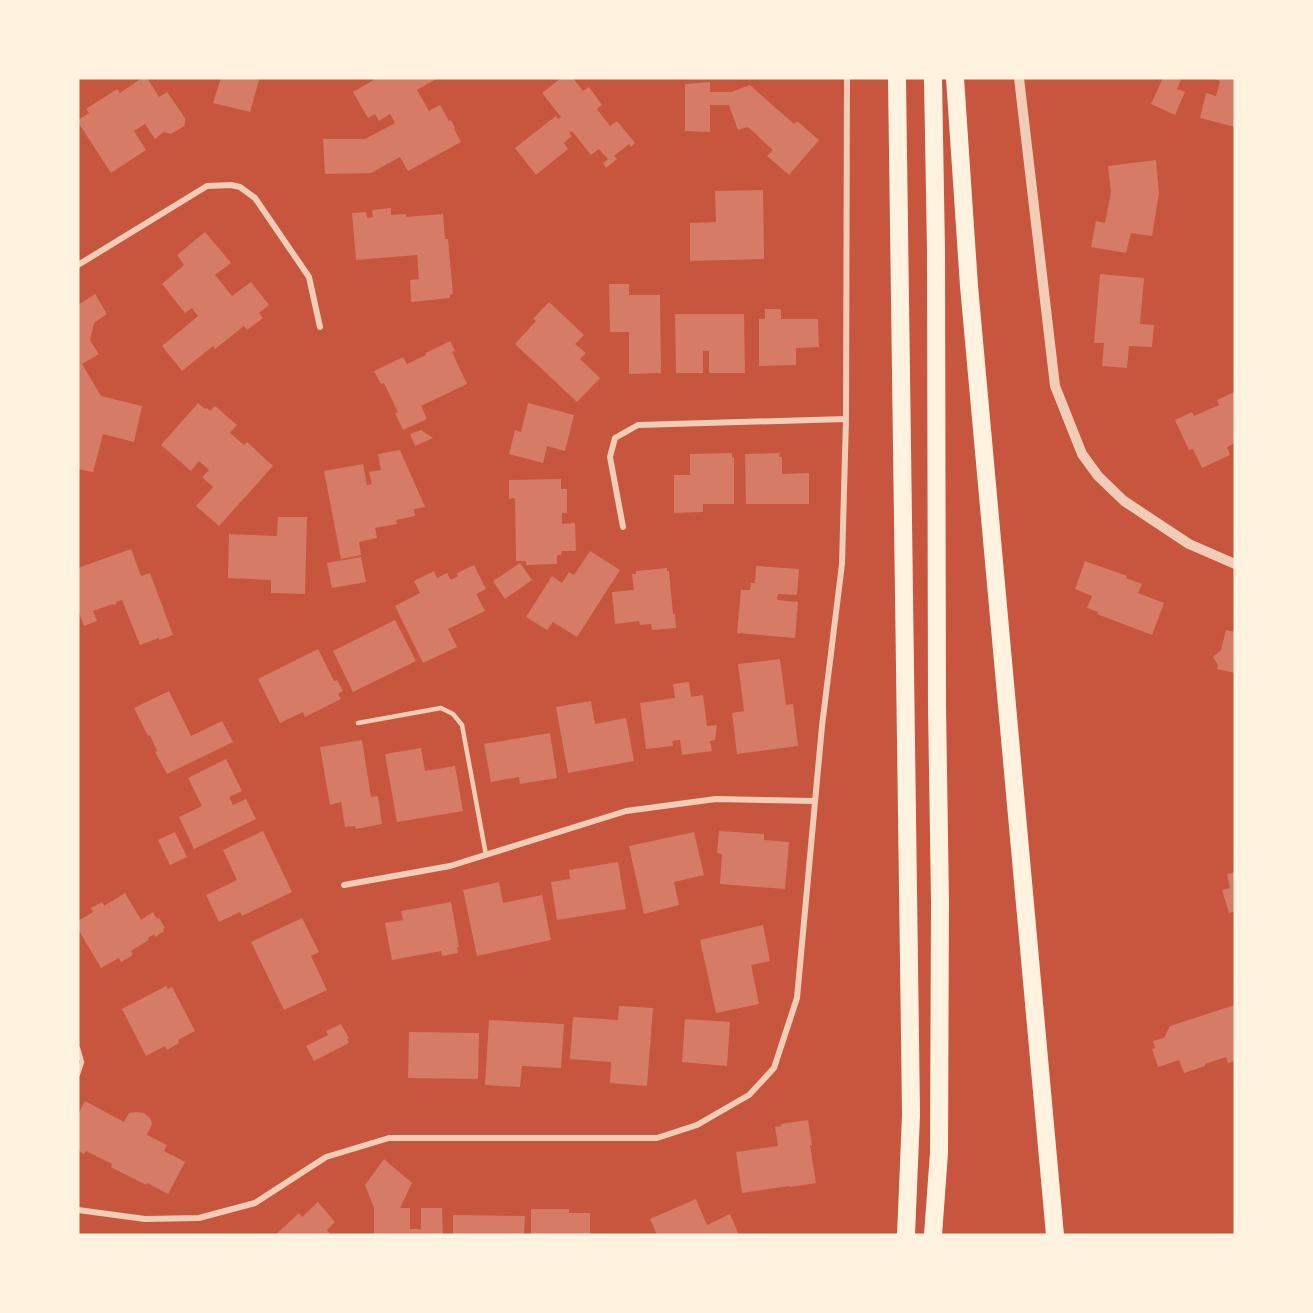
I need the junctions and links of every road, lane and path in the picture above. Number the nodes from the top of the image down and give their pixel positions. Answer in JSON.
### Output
{"nodes":[{"id":1,"x":847,"y":78,"type":"edge"},
{"id":2,"x":897,"y":78,"type":"edge"},
{"id":3,"x":933,"y":78,"type":"edge"},
{"id":4,"x":955,"y":78,"type":"edge"},
{"id":5,"x":1019,"y":78,"type":"edge"},
{"id":6,"x":78,"y":265,"type":"edge"},
{"id":7,"x":320,"y":327,"type":"dead end"},
{"id":8,"x":846,"y":419,"type":"junction"},
{"id":9,"x":623,"y":526,"type":"dead end"},
{"id":10,"x":1235,"y":564,"type":"edge"},
{"id":11,"x":358,"y":723,"type":"dead end"},
{"id":12,"x":815,"y":801,"type":"junction"},
{"id":13,"x":486,"y":855,"type":"junction"},
{"id":14,"x":344,"y":885,"type":"dead end"},
{"id":15,"x":78,"y":1048,"type":"edge"},
{"id":16,"x":78,"y":1074,"type":"edge"},
{"id":17,"x":78,"y":1210,"type":"edge"},
{"id":18,"x":906,"y":1235,"type":"edge"},
{"id":19,"x":933,"y":1235,"type":"edge"},
{"id":20,"x":1054,"y":1235,"type":"edge"}],
"edges":[{"from":1,"to":8,"type":"street"},
{"from":2,"to":18,"type":"highway"},
{"from":3,"to":19,"type":"highway"},
{"from":4,"to":20,"type":"highway"},
{"from":5,"to":10,"type":"street"},
{"from":6,"to":7,"type":"street"},
{"from":8,"to":9,"type":"street"},
{"from":8,"to":12,"type":"street"},
{"from":11,"to":13,"type":"lane"},
{"from":12,"to":13,"type":"street"},
{"from":12,"to":17,"type":"street"},
{"from":13,"to":14,"type":"street"},
{"from":15,"to":16,"type":"lane"}]}
